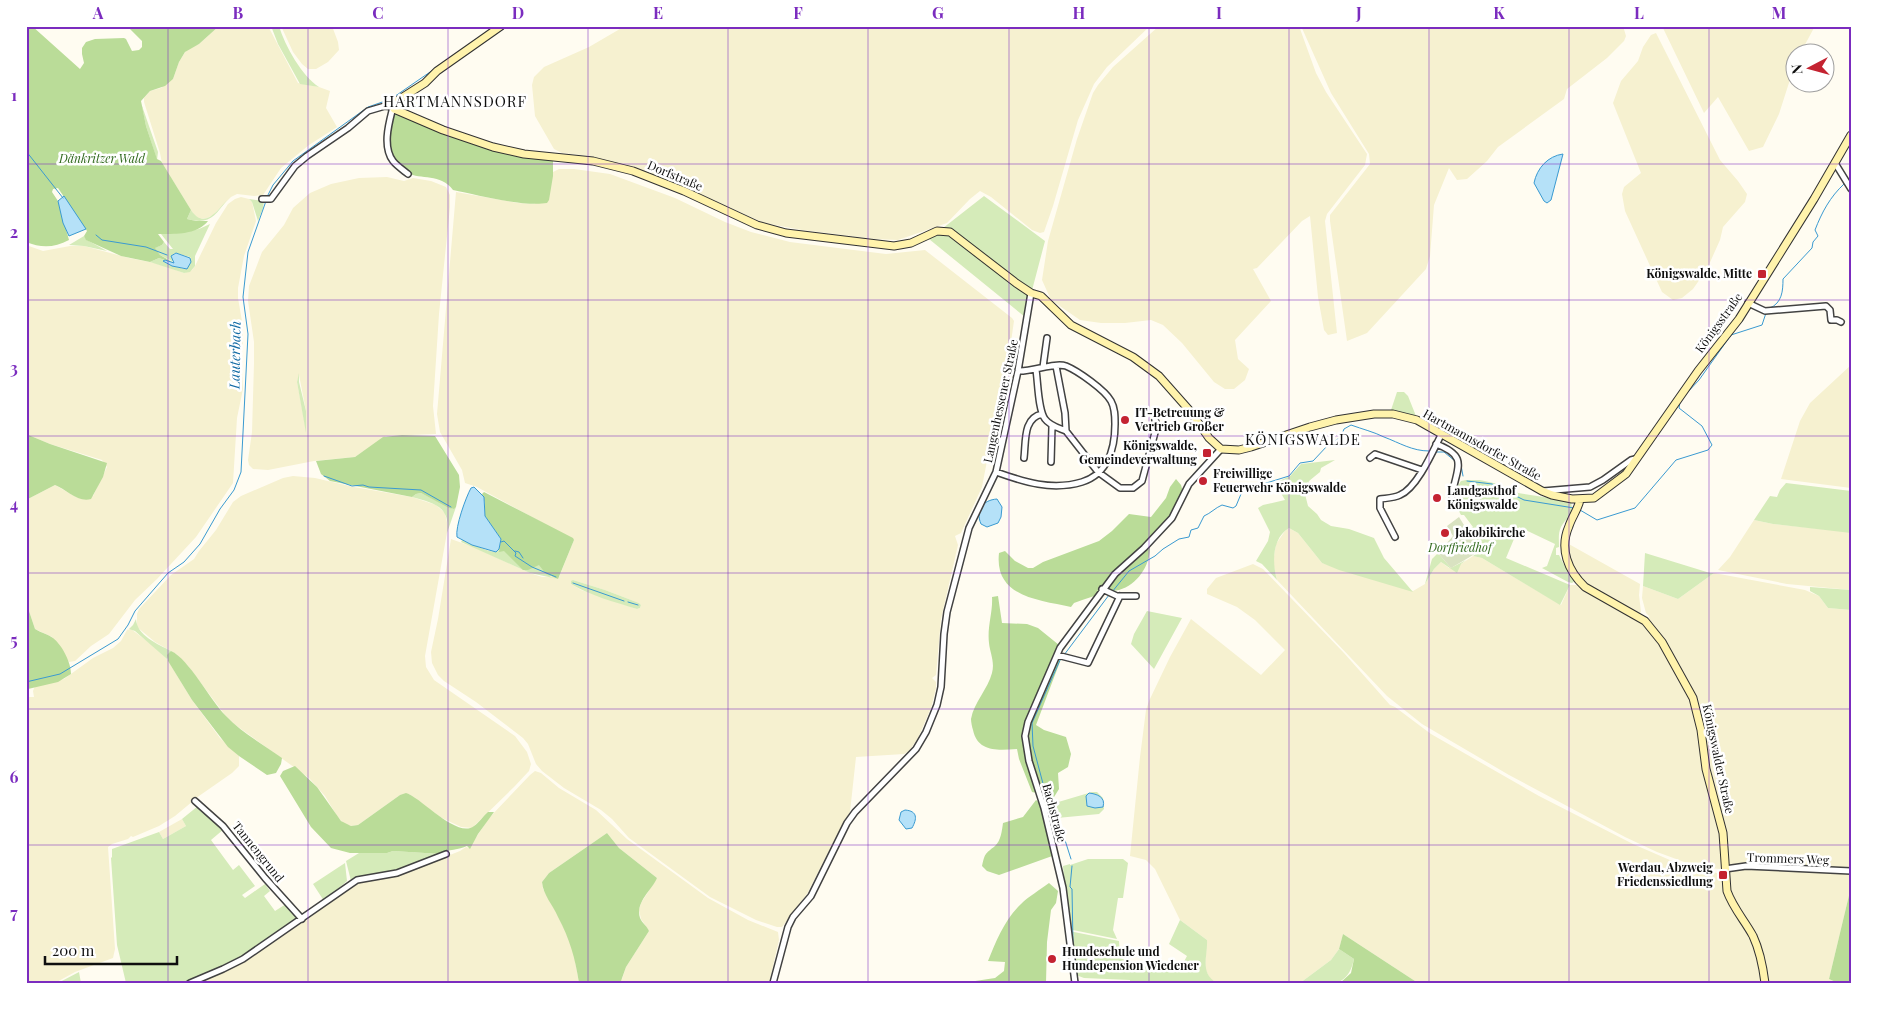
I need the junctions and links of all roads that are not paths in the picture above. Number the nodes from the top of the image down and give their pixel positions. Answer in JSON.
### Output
{"nodes":[{"id":1,"x":501,"y":26,"type":"edge"},
{"id":2,"x":393,"y":107,"type":"junction"},
{"id":3,"x":1851,"y":135,"type":"edge"},
{"id":4,"x":1835,"y":163,"type":"junction"},
{"id":5,"x":408,"y":174,"type":"dead end"},
{"id":6,"x":1848,"y":183,"type":"edge"},
{"id":7,"x":265,"y":200,"type":"dead end"},
{"id":8,"x":1031,"y":293,"type":"junction"},
{"id":9,"x":1748,"y":303,"type":"junction"},
{"id":10,"x":1840,"y":322,"type":"dead end"},
{"id":11,"x":1047,"y":338,"type":"dead end"},
{"id":12,"x":1056,"y":366,"type":"junction"},
{"id":13,"x":1043,"y":367,"type":"junction"},
{"id":14,"x":1036,"y":370,"type":"junction"},
{"id":15,"x":1018,"y":371,"type":"junction"},
{"id":16,"x":1042,"y":414,"type":"junction"},
{"id":17,"x":1155,"y":420,"type":"dead end"},
{"id":18,"x":1052,"y":426,"type":"junction"},
{"id":19,"x":1066,"y":431,"type":"junction"},
{"id":20,"x":1441,"y":434,"type":"junction"},
{"id":21,"x":1436,"y":444,"type":"junction"},
{"id":22,"x":1221,"y":448,"type":"junction"},
{"id":23,"x":1024,"y":458,"type":"dead end"},
{"id":24,"x":1370,"y":458,"type":"dead end"},
{"id":25,"x":1635,"y":459,"type":"junction"},
{"id":26,"x":1051,"y":462,"type":"dead end"},
{"id":27,"x":1422,"y":470,"type":"junction"},
{"id":28,"x":996,"y":472,"type":"junction"},
{"id":29,"x":1098,"y":472,"type":"junction"},
{"id":30,"x":1542,"y":491,"type":"junction"},
{"id":31,"x":1452,"y":497,"type":"dead end"},
{"id":32,"x":1579,"y":503,"type":"junction"},
{"id":33,"x":1395,"y":537,"type":"dead end"},
{"id":34,"x":1102,"y":589,"type":"junction"},
{"id":35,"x":1120,"y":596,"type":"junction"},
{"id":36,"x":1136,"y":596,"type":"dead end"},
{"id":37,"x":1061,"y":656,"type":"junction"},
{"id":38,"x":196,"y":801,"type":"dead end"},
{"id":39,"x":446,"y":854,"type":"dead end"},
{"id":40,"x":1725,"y":868,"type":"junction"},
{"id":41,"x":1851,"y":871,"type":"edge"},
{"id":42,"x":302,"y":919,"type":"junction"},
{"id":43,"x":190,"y":983,"type":"edge"},
{"id":44,"x":773,"y":983,"type":"edge"},
{"id":45,"x":1075,"y":983,"type":"edge"},
{"id":46,"x":1765,"y":983,"type":"edge"}],
"edges":[{"from":1,"to":2,"type":"street"},
{"from":2,"to":5,"type":"street"},
{"from":2,"to":7,"type":"street"},
{"from":2,"to":8,"type":"street","name":"Dorfstraße"},
{"from":3,"to":4,"type":"street","name":"Königsstraße"},
{"from":4,"to":6,"type":"street"},
{"from":4,"to":9,"type":"street","name":"Königsstraße"},
{"from":8,"to":15,"type":"street","name":"Langenhessener Straße"},
{"from":8,"to":22,"type":"street"},
{"from":9,"to":10,"type":"street"},
{"from":9,"to":25,"type":"street","name":"Königsstraße"},
{"from":11,"to":13,"type":"street"},
{"from":12,"to":13,"type":"street"},
{"from":12,"to":19,"type":"street"},
{"from":12,"to":29,"type":"street"},
{"from":13,"to":14,"type":"street"},
{"from":14,"to":15,"type":"street"},
{"from":14,"to":16,"type":"street"},
{"from":15,"to":28,"type":"street","name":"Langenhessener Straße"},
{"from":16,"to":18,"type":"street"},
{"from":16,"to":23,"type":"street"},
{"from":17,"to":29,"type":"street"},
{"from":18,"to":19,"type":"street"},
{"from":18,"to":26,"type":"street"},
{"from":19,"to":29,"type":"street"},
{"from":20,"to":21,"type":"street"},
{"from":20,"to":22,"type":"street","name":"Hartmannsdorfer Straße"},
{"from":20,"to":30,"type":"street","name":"Hartmannsdorfer Straße"},
{"from":21,"to":27,"type":"street"},
{"from":21,"to":31,"type":"street"},
{"from":22,"to":34,"type":"street","name":"Bachstraße"},
{"from":24,"to":27,"type":"street"},
{"from":25,"to":30,"type":"street"},
{"from":25,"to":32,"type":"street","name":"Königsstraße"},
{"from":27,"to":33,"type":"street"},
{"from":28,"to":29,"type":"street"},
{"from":28,"to":44,"type":"street","name":"Langenhessener Straße"},
{"from":30,"to":32,"type":"street","name":"Hartmannsdorfer Straße"},
{"from":32,"to":40,"type":"street","name":"Königswalder Straße"},
{"from":34,"to":35,"type":"street"},
{"from":34,"to":37,"type":"street","name":"Bachstraße"},
{"from":35,"to":36,"type":"street"},
{"from":35,"to":37,"type":"street"},
{"from":37,"to":45,"type":"street","name":"Bachstraße"},
{"from":38,"to":42,"type":"street","name":"Tannengrund"},
{"from":39,"to":42,"type":"street"},
{"from":40,"to":41,"type":"street","name":"Trommers Weg"},
{"from":40,"to":46,"type":"street","name":"Königswalder Straße"},
{"from":42,"to":43,"type":"street"}]}
